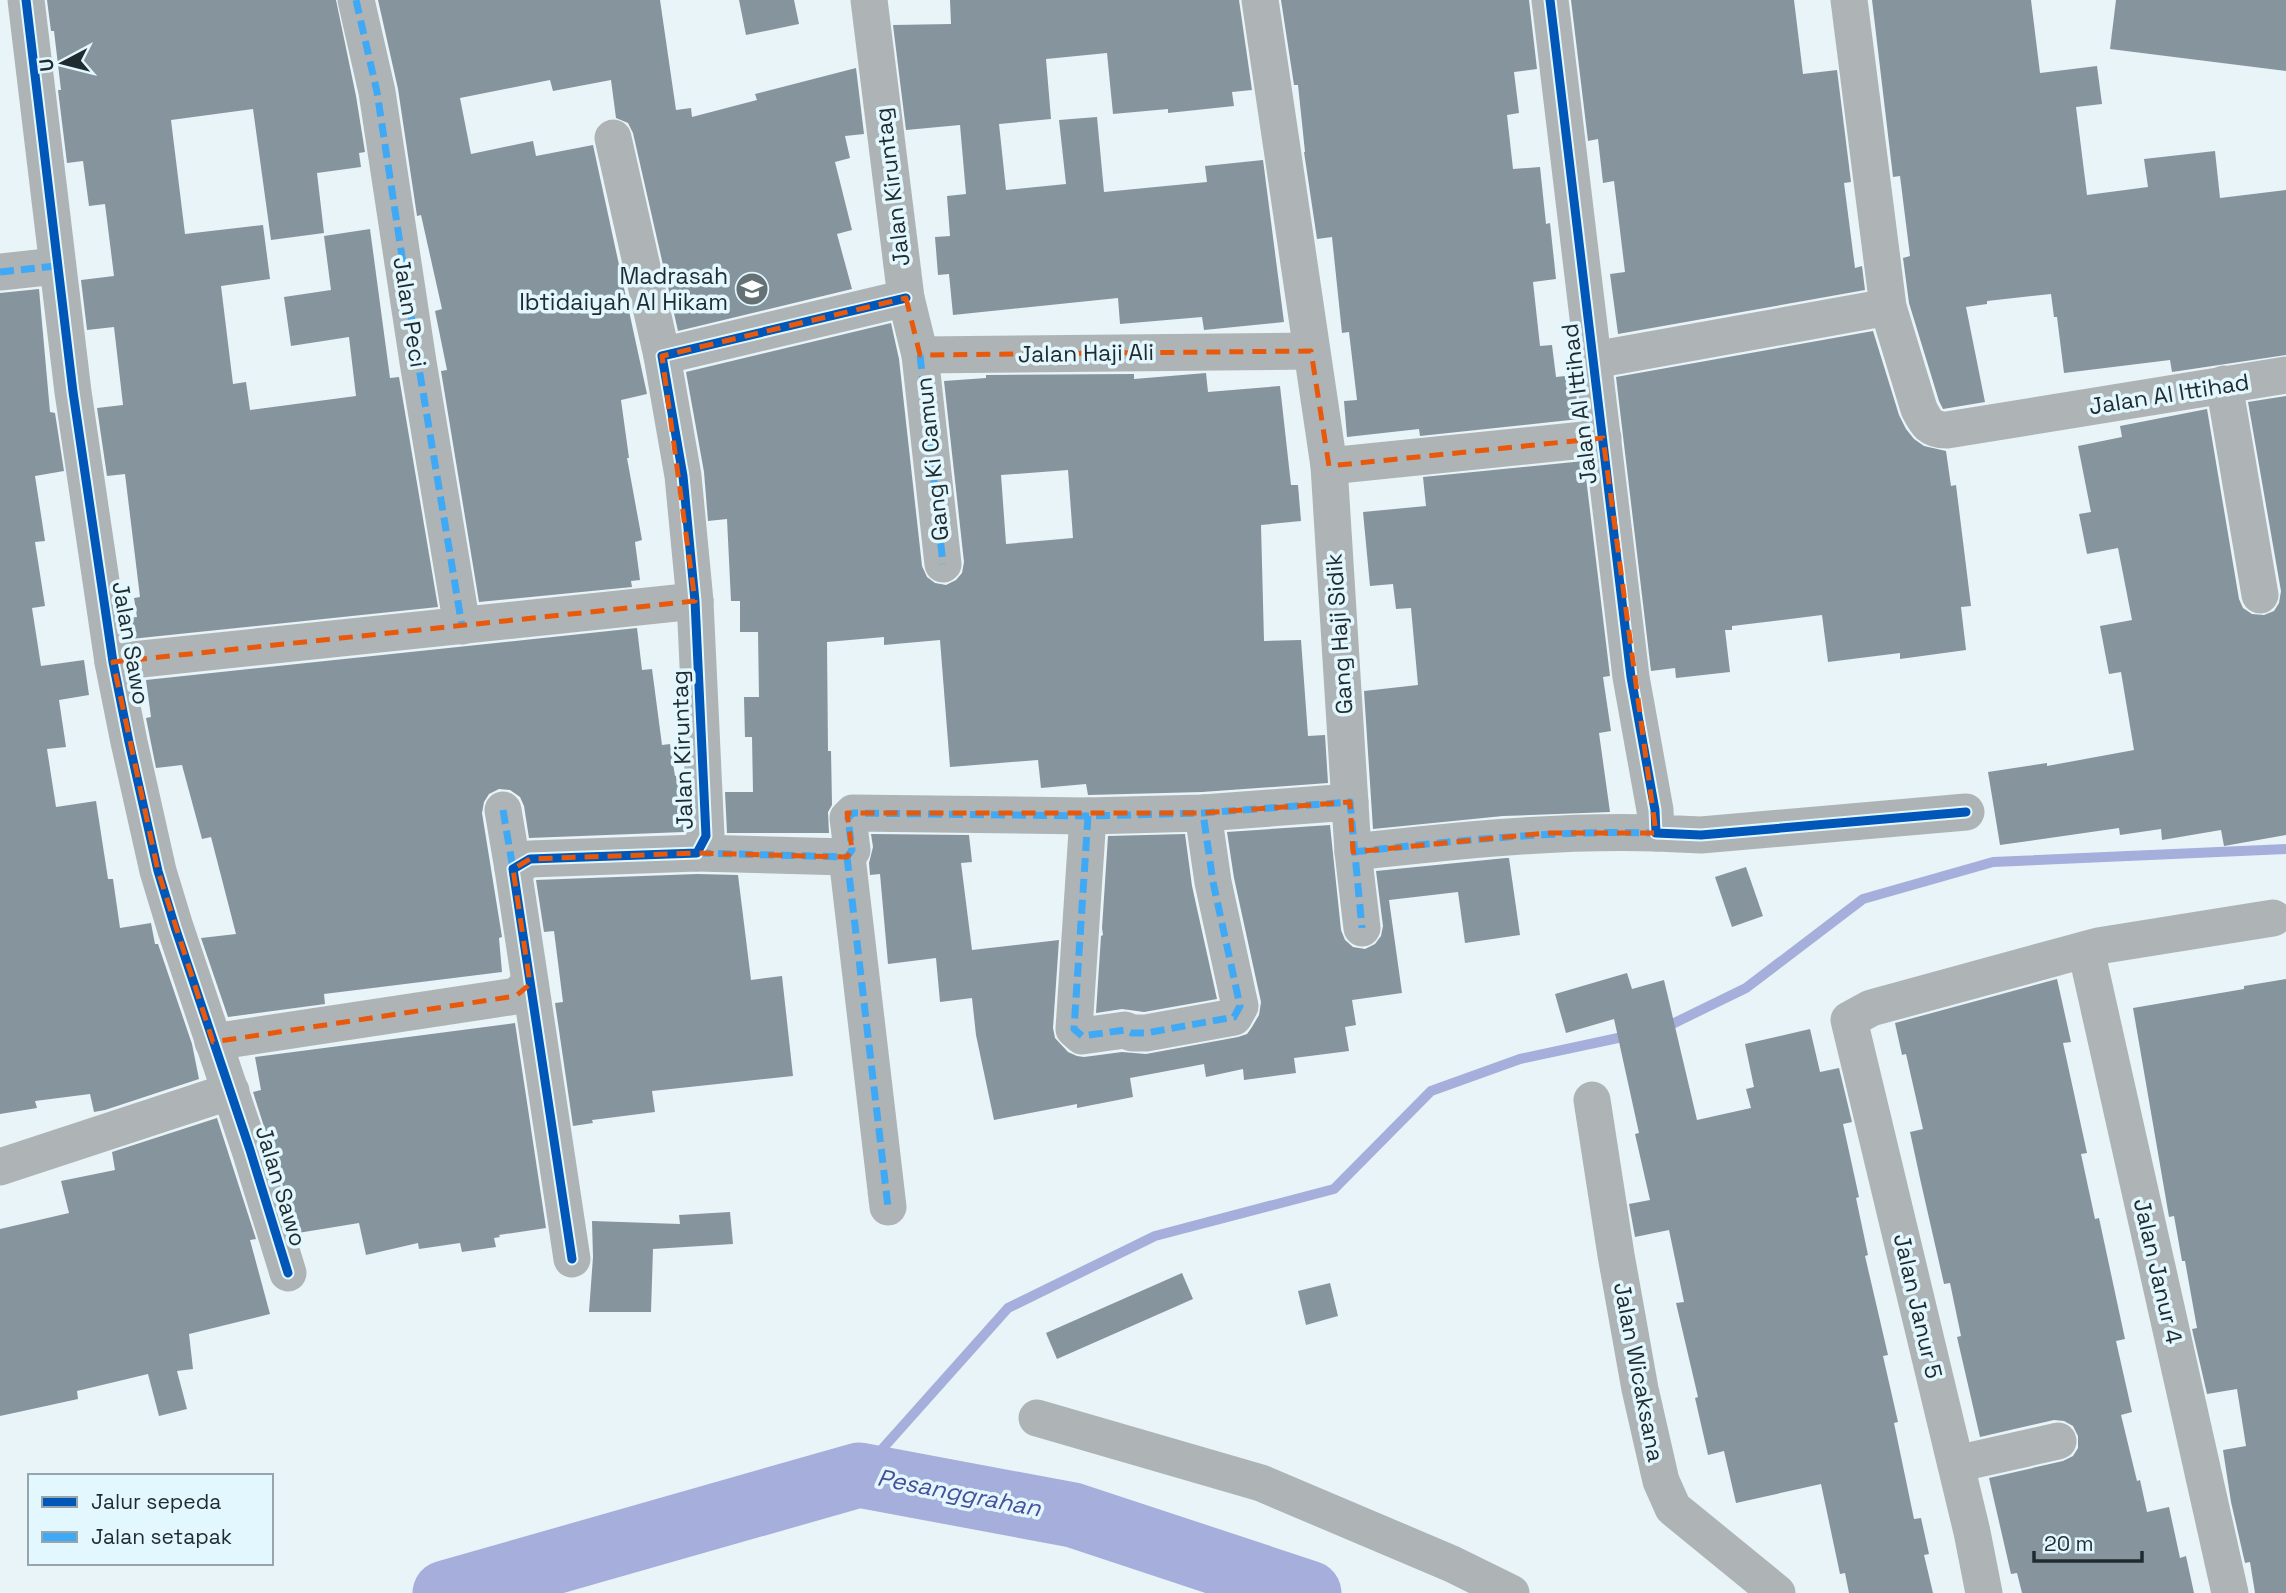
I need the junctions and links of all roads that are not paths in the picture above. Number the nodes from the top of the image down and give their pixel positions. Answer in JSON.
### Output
{"nodes":[{"id":1,"x":26,"y":0,"type":"edge"},
{"id":2,"x":356,"y":0,"type":"edge"},
{"id":3,"x":869,"y":0,"type":"edge"},
{"id":4,"x":1260,"y":0,"type":"edge"},
{"id":5,"x":1550,"y":0,"type":"edge"},
{"id":6,"x":1849,"y":0,"type":"edge"},
{"id":7,"x":613,"y":138,"type":"dead end"},
{"id":8,"x":57,"y":265,"type":"junction"},
{"id":9,"x":0,"y":272,"type":"edge"},
{"id":10,"x":906,"y":298,"type":"junction"},
{"id":11,"x":1888,"y":307,"type":"junction"},
{"id":12,"x":1311,"y":351,"type":"junction"},
{"id":13,"x":920,"y":355,"type":"junction"},
{"id":14,"x":662,"y":356,"type":"junction"},
{"id":15,"x":1594,"y":360,"type":"junction"},
{"id":16,"x":2286,"y":375,"type":"edge"},
{"id":17,"x":2224,"y":384,"type":"junction"},
{"id":18,"x":1603,"y":438,"type":"junction"},
{"id":19,"x":1328,"y":466,"type":"junction"},
{"id":20,"x":943,"y":564,"type":"dead end"},
{"id":21,"x":2260,"y":595,"type":"dead end"},
{"id":22,"x":695,"y":601,"type":"junction"},
{"id":23,"x":462,"y":625,"type":"junction"},
{"id":24,"x":113,"y":662,"type":"junction"},
{"id":25,"x":1350,"y":802,"type":"junction"},
{"id":26,"x":503,"y":810,"type":"dead end"},
{"id":27,"x":1966,"y":812,"type":"dead end"},
{"id":28,"x":1203,"y":813,"type":"junction"},
{"id":29,"x":1088,"y":816,"type":"junction"},
{"id":30,"x":1655,"y":817,"type":"junction"},
{"id":31,"x":1353,"y":852,"type":"junction"},
{"id":32,"x":697,"y":853,"type":"junction"},
{"id":33,"x":847,"y":857,"type":"junction"},
{"id":34,"x":513,"y":869,"type":"junction"},
{"id":35,"x":2273,"y":918,"type":"dead end"},
{"id":36,"x":1362,"y":929,"type":"dead end"},
{"id":37,"x":2086,"y":950,"type":"junction"},
{"id":38,"x":530,"y":984,"type":"junction"},
{"id":39,"x":213,"y":1042,"type":"junction"},
{"id":40,"x":231,"y":1091,"type":"junction"},
{"id":41,"x":1592,"y":1100,"type":"dead end"},
{"id":42,"x":0,"y":1167,"type":"edge"},
{"id":43,"x":888,"y":1207,"type":"dead end"},
{"id":44,"x":572,"y":1259,"type":"dead end"},
{"id":45,"x":288,"y":1273,"type":"dead end"},
{"id":46,"x":1037,"y":1418,"type":"dead end"},
{"id":47,"x":2058,"y":1441,"type":"dead end"},
{"id":48,"x":1956,"y":1464,"type":"junction"},
{"id":49,"x":1511,"y":1593,"type":"edge"},
{"id":50,"x":1777,"y":1593,"type":"edge"},
{"id":51,"x":1984,"y":1593,"type":"edge"},
{"id":52,"x":2230,"y":1593,"type":"edge"}],
"edges":[{"from":1,"to":8,"type":"street","name":"Jalan Sawo"},
{"from":2,"to":23,"type":"street","name":"Jalan Peci"},
{"from":3,"to":10,"type":"street","name":"Jalan Kiruntag"},
{"from":4,"to":12,"type":"street"},
{"from":5,"to":15,"type":"street","name":"Jalan Al Ittihad"},
{"from":6,"to":11,"type":"street","name":"Jalan Al Ittihad"},
{"from":7,"to":14,"type":"street"},
{"from":8,"to":9,"type":"street"},
{"from":8,"to":24,"type":"street","name":"Jalan Sawo"},
{"from":10,"to":13,"type":"street"},
{"from":10,"to":14,"type":"street","name":"Jalan Kiruntag"},
{"from":11,"to":15,"type":"street","name":"Jalan Al Ittihad"},
{"from":11,"to":17,"type":"street","name":"Jalan Al Ittihad"},
{"from":12,"to":13,"type":"street","name":"Jalan Haji Ali"},
{"from":12,"to":19,"type":"street"},
{"from":13,"to":20,"type":"street","name":"Gang Ki Camun"},
{"from":14,"to":22,"type":"street","name":"Jalan Kiruntag"},
{"from":15,"to":18,"type":"street","name":"Jalan Al Ittihad"},
{"from":16,"to":17,"type":"street","name":"Jalan Al Ittihad"},
{"from":17,"to":21,"type":"street"},
{"from":18,"to":19,"type":"street"},
{"from":18,"to":30,"type":"street","name":"Jalan Al Ittihad"},
{"from":19,"to":25,"type":"street","name":"Gang Haji Sidik"},
{"from":22,"to":23,"type":"street"},
{"from":22,"to":32,"type":"street","name":"Jalan Kiruntag"},
{"from":23,"to":24,"type":"street"},
{"from":24,"to":39,"type":"street","name":"Jalan Sawo"},
{"from":25,"to":28,"type":"street"},
{"from":25,"to":31,"type":"street","name":"Gang Haji Sidik"},
{"from":26,"to":34,"type":"street"},
{"from":27,"to":30,"type":"street"},
{"from":28,"to":29,"type":"street"},
{"from":28,"to":29,"type":"street"},
{"from":29,"to":33,"type":"street"},
{"from":30,"to":31,"type":"street"},
{"from":31,"to":36,"type":"street","name":"Gang Haji Sidik"},
{"from":32,"to":33,"type":"street"},
{"from":32,"to":34,"type":"street","name":"Jalan Kiruntag"},
{"from":33,"to":43,"type":"street"},
{"from":34,"to":38,"type":"street"},
{"from":35,"to":37,"type":"street"},
{"from":37,"to":48,"type":"street","name":"Jalan Janur 5"},
{"from":37,"to":52,"type":"street","name":"Jalan Janur 4"},
{"from":38,"to":39,"type":"street"},
{"from":38,"to":44,"type":"street"},
{"from":39,"to":40,"type":"street","name":"Jalan Sawo"},
{"from":40,"to":42,"type":"street"},
{"from":40,"to":45,"type":"street","name":"Jalan Sawo"},
{"from":41,"to":50,"type":"street","name":"Jalan Wicaksana"},
{"from":46,"to":49,"type":"street"},
{"from":47,"to":48,"type":"street"},
{"from":48,"to":51,"type":"street","name":"Jalan Janur 5"}]}
